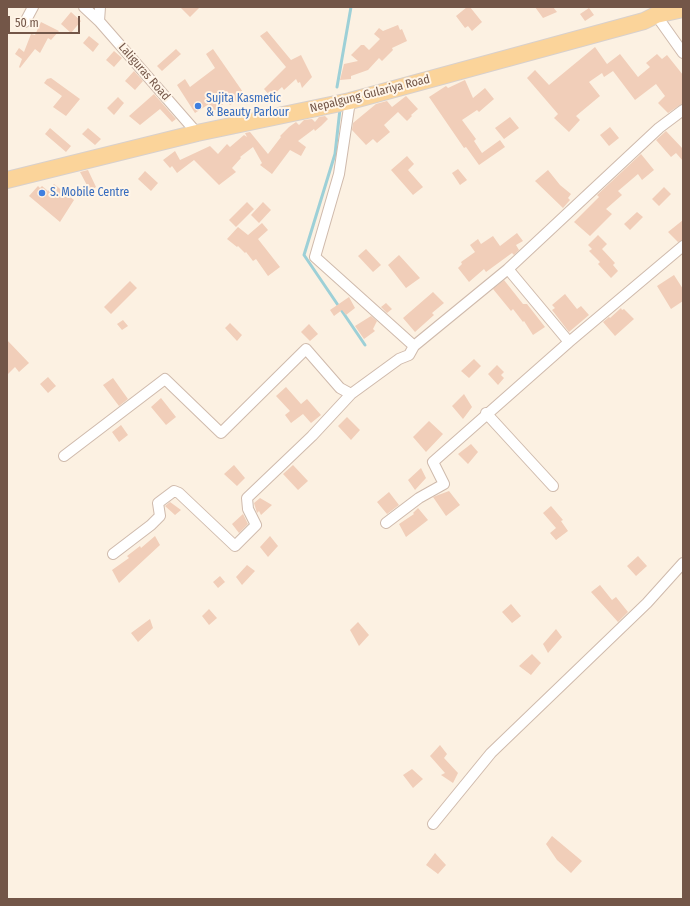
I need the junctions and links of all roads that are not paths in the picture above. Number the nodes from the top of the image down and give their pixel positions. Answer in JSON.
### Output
{"nodes":[{"id":1,"x":33,"y":7,"type":"edge"},
{"id":2,"x":84,"y":7,"type":"edge"},
{"id":3,"x":100,"y":7,"type":"edge"},
{"id":4,"x":683,"y":9,"type":"edge"},
{"id":5,"x":656,"y":15,"type":"junction"},
{"id":6,"x":99,"y":21,"type":"junction"},
{"id":7,"x":25,"y":22,"type":"dead end"},
{"id":8,"x":683,"y":53,"type":"edge"},
{"id":9,"x":350,"y":101,"type":"junction"},
{"id":10,"x":683,"y":110,"type":"edge"},
{"id":11,"x":197,"y":133,"type":"junction"},
{"id":12,"x":7,"y":180,"type":"edge"},
{"id":13,"x":683,"y":246,"type":"edge"},
{"id":14,"x":508,"y":269,"type":"junction"},
{"id":15,"x":569,"y":342,"type":"junction"},
{"id":16,"x":414,"y":346,"type":"junction"},
{"id":17,"x":352,"y":394,"type":"junction"},
{"id":18,"x":486,"y":413,"type":"junction"},
{"id":19,"x":64,"y":456,"type":"dead end"},
{"id":20,"x":553,"y":486,"type":"dead end"},
{"id":21,"x":386,"y":523,"type":"dead end"},
{"id":22,"x":113,"y":554,"type":"dead end"},
{"id":23,"x":683,"y":563,"type":"edge"},
{"id":24,"x":433,"y":824,"type":"dead end"}],
"edges":[{"from":1,"to":7,"type":"street"},
{"from":2,"to":6,"type":"street","name":"Laliguras Road"},
{"from":3,"to":6,"type":"street"},
{"from":4,"to":5,"type":"main road","name":"Nepalgung Gulariya Road"},
{"from":5,"to":8,"type":"street"},
{"from":5,"to":9,"type":"main road","name":"Nepalgung Gulariya Road"},
{"from":6,"to":11,"type":"street","name":"Laliguras Road"},
{"from":9,"to":11,"type":"main road","name":"Nepalgung Gulariya Road"},
{"from":9,"to":16,"type":"street"},
{"from":10,"to":14,"type":"street"},
{"from":11,"to":12,"type":"main road","name":"Nepalgung Gulariya Road"},
{"from":13,"to":15,"type":"street"},
{"from":14,"to":15,"type":"street"},
{"from":14,"to":16,"type":"street"},
{"from":15,"to":18,"type":"street"},
{"from":16,"to":17,"type":"street"},
{"from":17,"to":19,"type":"street"},
{"from":17,"to":22,"type":"street"},
{"from":18,"to":20,"type":"street"},
{"from":18,"to":21,"type":"street"},
{"from":23,"to":24,"type":"street"}]}
